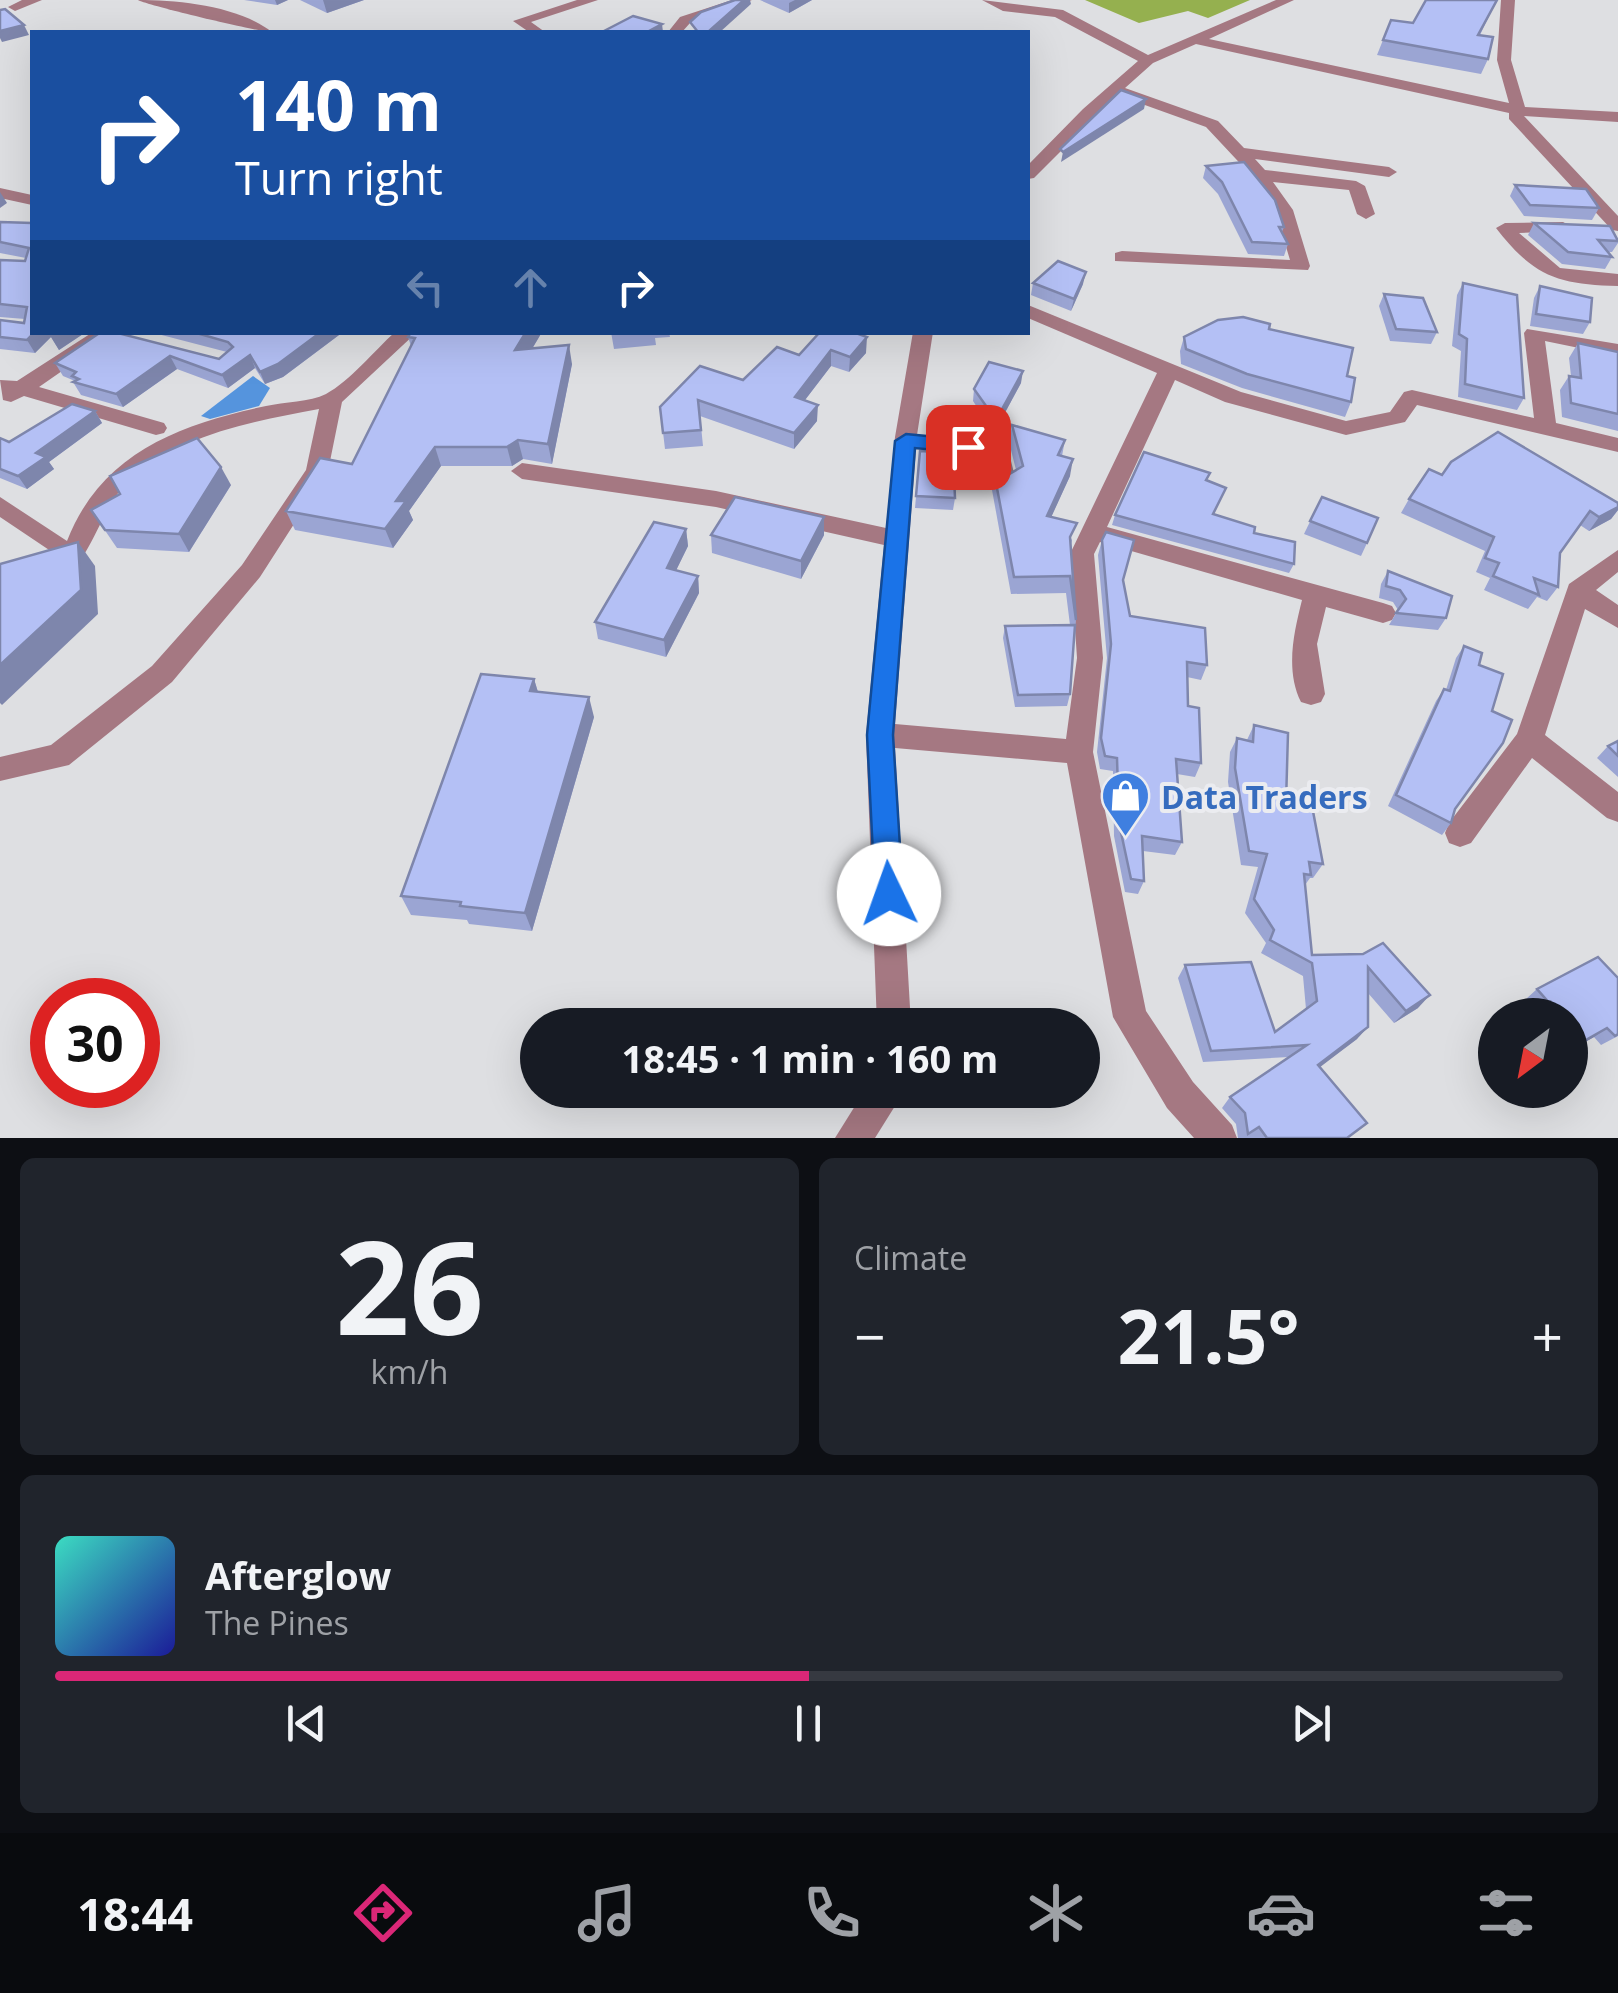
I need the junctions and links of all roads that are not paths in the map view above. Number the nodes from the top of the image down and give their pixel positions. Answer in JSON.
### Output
{"nodes":[{"id":1,"x":36,"y":0,"type":"edge"},
{"id":2,"x":145,"y":0,"type":"edge"},
{"id":3,"x":591,"y":0,"type":"edge"},
{"id":4,"x":745,"y":0,"type":"edge"},
{"id":5,"x":988,"y":0,"type":"edge"},
{"id":6,"x":1287,"y":0,"type":"edge"},
{"id":7,"x":1508,"y":0,"type":"edge"},
{"id":8,"x":15,"y":7,"type":"dead end"},
{"id":9,"x":260,"y":30,"type":"edge"},
{"id":10,"x":535,"y":30,"type":"edge"},
{"id":11,"x":677,"y":30,"type":"edge"},
{"id":12,"x":1191,"y":40,"type":"junction"},
{"id":13,"x":1148,"y":60,"type":"junction"},
{"id":14,"x":1115,"y":89,"type":"junction"},
{"id":15,"x":1519,"y":112,"type":"junction"},
{"id":16,"x":1618,"y":117,"type":"edge"},
{"id":17,"x":1239,"y":152,"type":"junction"},
{"id":18,"x":1030,"y":172,"type":"edge"},
{"id":19,"x":1389,"y":172,"type":"dead end"},
{"id":20,"x":1260,"y":176,"type":"junction"},
{"id":21,"x":0,"y":193,"type":"edge"},
{"id":22,"x":30,"y":200,"type":"edge"},
{"id":23,"x":1366,"y":214,"type":"dead end"},
{"id":24,"x":1603,"y":228,"type":"edge"},
{"id":25,"x":1122,"y":256,"type":"dead end"},
{"id":26,"x":1618,"y":280,"type":"edge"},
{"id":27,"x":1030,"y":312,"type":"edge"},
{"id":28,"x":111,"y":335,"type":"edge"},
{"id":29,"x":404,"y":335,"type":"edge"},
{"id":30,"x":923,"y":335,"type":"edge"},
{"id":31,"x":1618,"y":350,"type":"edge"},
{"id":32,"x":1169,"y":370,"type":"junction"},
{"id":33,"x":10,"y":388,"type":"edge"},
{"id":34,"x":332,"y":400,"type":"junction"},
{"id":35,"x":0,"y":402,"type":"edge"},
{"id":36,"x":156,"y":428,"type":"dead end"},
{"id":37,"x":1546,"y":428,"type":"junction"},
{"id":38,"x":906,"y":441,"type":"junction"},
{"id":39,"x":1617,"y":446,"type":"edge"},
{"id":40,"x":522,"y":470,"type":"dead end"},
{"id":41,"x":1004,"y":481,"type":"edge"},
{"id":42,"x":0,"y":505,"type":"edge"},
{"id":43,"x":1092,"y":531,"type":"junction"},
{"id":44,"x":898,"y":540,"type":"junction"},
{"id":45,"x":1618,"y":559,"type":"edge"},
{"id":46,"x":1578,"y":590,"type":"junction"},
{"id":47,"x":1316,"y":594,"type":"junction"},
{"id":48,"x":1383,"y":613,"type":"dead end"},
{"id":49,"x":1618,"y":618,"type":"edge"},
{"id":50,"x":1311,"y":694,"type":"dead end"},
{"id":51,"x":880,"y":735,"type":"junction"},
{"id":52,"x":1529,"y":739,"type":"junction"},
{"id":53,"x":1079,"y":752,"type":"junction"},
{"id":54,"x":0,"y":769,"type":"edge"},
{"id":55,"x":1618,"y":810,"type":"edge"},
{"id":56,"x":1460,"y":833,"type":"dead end"},
{"id":57,"x":893,"y":1008,"type":"edge"},
{"id":58,"x":874,"y":1108,"type":"edge"},
{"id":59,"x":853,"y":1138,"type":"edge"},
{"id":60,"x":1219,"y":1138,"type":"edge"}],
"edges":[{"from":1,"to":8,"type":"street"},
{"from":2,"to":9,"type":"street"},
{"from":3,"to":10,"type":"street"},
{"from":4,"to":11,"type":"street"},
{"from":5,"to":13,"type":"street"},
{"from":6,"to":12,"type":"street"},
{"from":7,"to":15,"type":"street"},
{"from":12,"to":13,"type":"street"},
{"from":12,"to":15,"type":"street"},
{"from":13,"to":14,"type":"street"},
{"from":14,"to":17,"type":"street"},
{"from":14,"to":18,"type":"street"},
{"from":15,"to":16,"type":"street"},
{"from":15,"to":24,"type":"street"},
{"from":17,"to":19,"type":"street"},
{"from":17,"to":20,"type":"street"},
{"from":20,"to":23,"type":"street"},
{"from":20,"to":25,"type":"street"},
{"from":21,"to":22,"type":"street"},
{"from":24,"to":26,"type":"street"},
{"from":27,"to":32,"type":"street"},
{"from":28,"to":33,"type":"street"},
{"from":29,"to":34,"type":"street"},
{"from":30,"to":38,"type":"street"},
{"from":31,"to":37,"type":"street"},
{"from":32,"to":37,"type":"street"},
{"from":32,"to":43,"type":"street"},
{"from":33,"to":35,"type":"street"},
{"from":33,"to":36,"type":"street"},
{"from":34,"to":42,"type":"street"},
{"from":34,"to":54,"type":"street"},
{"from":37,"to":39,"type":"street"},
{"from":38,"to":41,"type":"street"},
{"from":38,"to":44,"type":"street"},
{"from":40,"to":44,"type":"street"},
{"from":43,"to":47,"type":"street"},
{"from":43,"to":53,"type":"street"},
{"from":44,"to":51,"type":"street"},
{"from":45,"to":46,"type":"street"},
{"from":46,"to":49,"type":"street"},
{"from":46,"to":52,"type":"street"},
{"from":47,"to":48,"type":"street"},
{"from":47,"to":50,"type":"street"},
{"from":51,"to":53,"type":"street"},
{"from":51,"to":57,"type":"street"},
{"from":52,"to":55,"type":"street"},
{"from":52,"to":56,"type":"street"},
{"from":53,"to":60,"type":"street"},
{"from":58,"to":59,"type":"street"}]}
